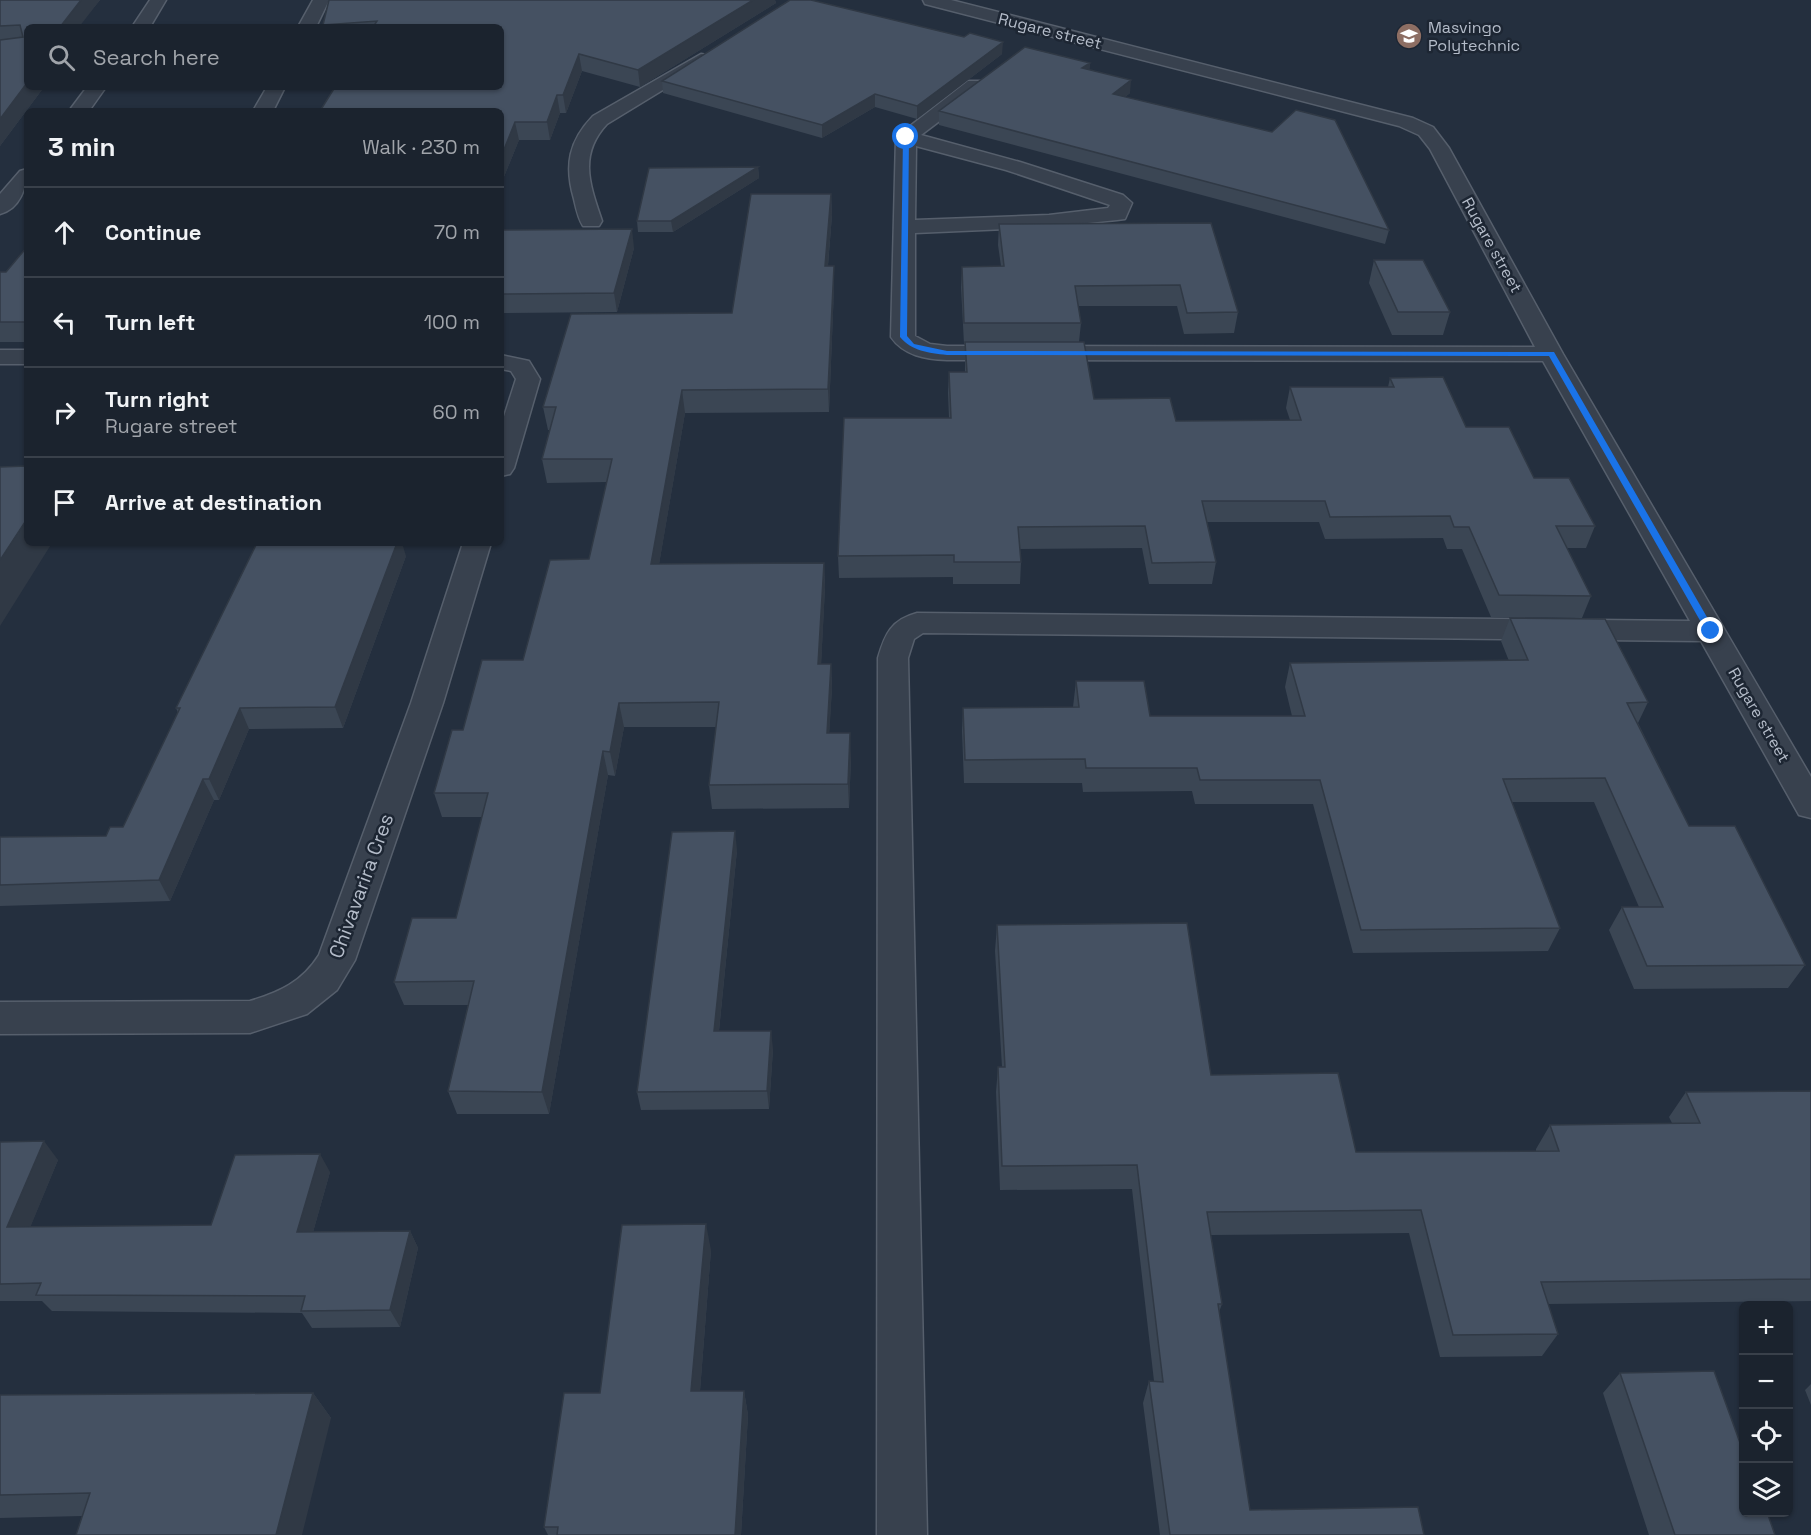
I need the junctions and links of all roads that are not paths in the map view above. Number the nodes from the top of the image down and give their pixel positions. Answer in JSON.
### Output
{"nodes":[{"id":1,"x":158,"y":0,"type":"edge"},
{"id":2,"x":321,"y":0,"type":"edge"},
{"id":3,"x":931,"y":0,"type":"edge"},
{"id":4,"x":143,"y":24,"type":"edge"},
{"id":5,"x":309,"y":24,"type":"edge"},
{"id":6,"x":1049,"y":30,"type":"junction"},
{"id":7,"x":1030,"y":45,"type":"dead end"},
{"id":8,"x":719,"y":48,"type":"edge"},
{"id":9,"x":992,"y":73,"type":"edge"},
{"id":10,"x":95,"y":90,"type":"edge"},
{"id":11,"x":274,"y":90,"type":"edge"},
{"id":12,"x":81,"y":108,"type":"edge"},
{"id":13,"x":265,"y":108,"type":"edge"},
{"id":14,"x":906,"y":137,"type":"junction"},
{"id":15,"x":24,"y":181,"type":"edge"},
{"id":16,"x":6,"y":215,"type":"edge"},
{"id":17,"x":591,"y":221,"type":"dead end"},
{"id":18,"x":904,"y":227,"type":"junction"},
{"id":19,"x":1551,"y":354,"type":"junction"},
{"id":20,"x":0,"y":357,"type":"edge"},
{"id":21,"x":24,"y":357,"type":"edge"},
{"id":22,"x":504,"y":363,"type":"edge"},
{"id":23,"x":504,"y":458,"type":"edge"},
{"id":24,"x":476,"y":546,"type":"edge"},
{"id":25,"x":1711,"y":631,"type":"junction"},
{"id":26,"x":1811,"y":806,"type":"edge"},
{"id":27,"x":0,"y":1018,"type":"edge"},
{"id":28,"x":902,"y":1535,"type":"edge"}],
"edges":[{"from":1,"to":4,"type":"street"},
{"from":2,"to":5,"type":"street"},
{"from":3,"to":6,"type":"street","name":"Rugare street"},
{"from":6,"to":7,"type":"street"},
{"from":6,"to":19,"type":"street","name":"Rugare street"},
{"from":8,"to":17,"type":"street"},
{"from":9,"to":14,"type":"street"},
{"from":10,"to":12,"type":"street"},
{"from":11,"to":13,"type":"street"},
{"from":14,"to":18,"type":"street"},
{"from":14,"to":18,"type":"street"},
{"from":15,"to":16,"type":"street"},
{"from":18,"to":19,"type":"street"},
{"from":19,"to":25,"type":"street","name":"Rugare street"},
{"from":20,"to":21,"type":"street"},
{"from":22,"to":23,"type":"street"},
{"from":24,"to":27,"type":"street","name":"Chivavarira Cres"},
{"from":25,"to":26,"type":"street","name":"Rugare street"},
{"from":25,"to":28,"type":"street"}]}
